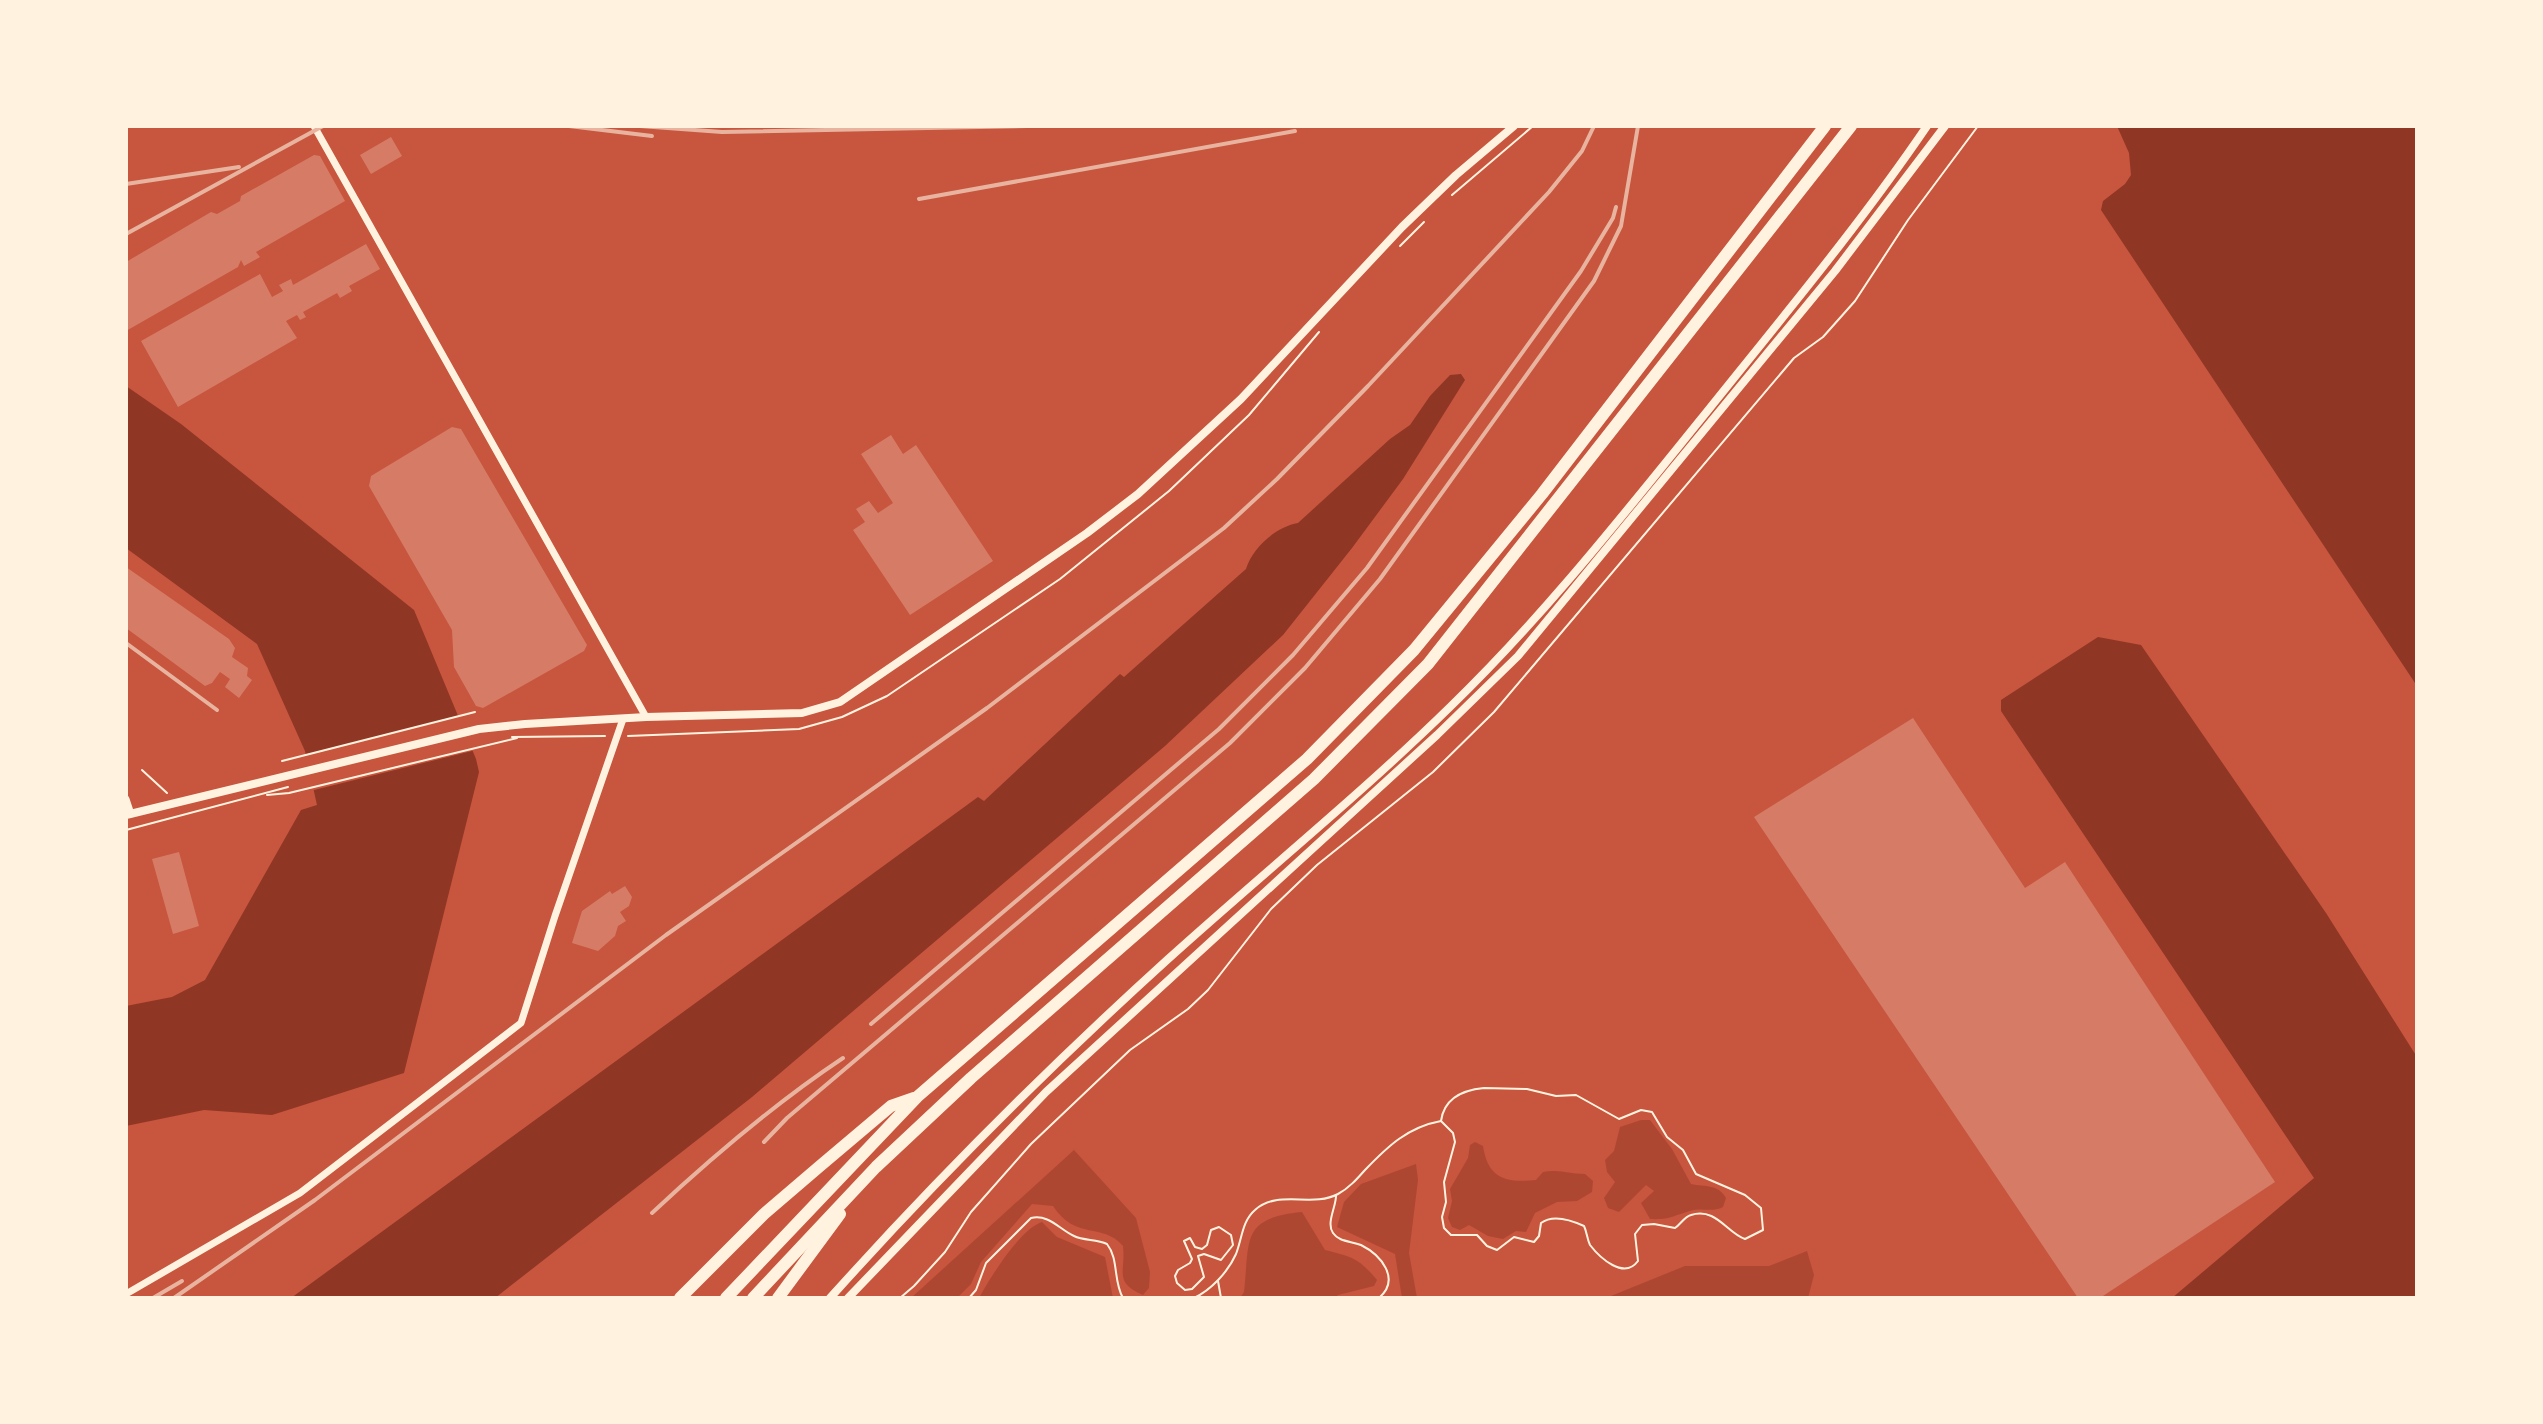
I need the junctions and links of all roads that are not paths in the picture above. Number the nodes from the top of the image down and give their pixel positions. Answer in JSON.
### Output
{"nodes":[{"id":1,"x":314,"y":126,"type":"edge"},
{"id":2,"x":1514,"y":126,"type":"edge"},
{"id":3,"x":1825,"y":126,"type":"edge"},
{"id":4,"x":1851,"y":126,"type":"edge"},
{"id":5,"x":1945,"y":126,"type":"edge"},
{"id":6,"x":1926,"y":128,"type":"edge"},
{"id":7,"x":1937,"y":137,"type":"junction"},
{"id":8,"x":1611,"y":535,"type":"junction"},
{"id":9,"x":646,"y":717,"type":"junction"},
{"id":10,"x":623,"y":719,"type":"junction"},
{"id":11,"x":126,"y":799,"type":"edge"},
{"id":12,"x":128,"y":814,"type":"edge"},
{"id":13,"x":1037,"y":1084,"type":"junction"},
{"id":14,"x":1046,"y":1092,"type":"junction"},
{"id":15,"x":917,"y":1097,"type":"junction"},
{"id":16,"x":876,"y":1167,"type":"junction"},
{"id":17,"x":126,"y":1294,"type":"edge"},
{"id":18,"x":680,"y":1298,"type":"edge"},
{"id":19,"x":726,"y":1298,"type":"edge"},
{"id":20,"x":753,"y":1298,"type":"edge"},
{"id":21,"x":778,"y":1298,"type":"edge"},
{"id":22,"x":830,"y":1298,"type":"edge"},
{"id":23,"x":848,"y":1298,"type":"edge"}],
"edges":[{"from":1,"to":9,"type":"street"},
{"from":2,"to":9,"type":"street"},
{"from":3,"to":15,"type":"highway"},
{"from":4,"to":16,"type":"highway"},
{"from":5,"to":7,"type":"street"},
{"from":6,"to":7,"type":"street"},
{"from":6,"to":8,"type":"street"},
{"from":7,"to":8,"type":"street"},
{"from":8,"to":13,"type":"street"},
{"from":8,"to":14,"type":"street"},
{"from":9,"to":10,"type":"street"},
{"from":10,"to":12,"type":"street"},
{"from":10,"to":17,"type":"street"},
{"from":11,"to":12,"type":"street"},
{"from":13,"to":14,"type":"street"},
{"from":13,"to":22,"type":"street"},
{"from":14,"to":23,"type":"street"},
{"from":15,"to":18,"type":"highway"},
{"from":15,"to":19,"type":"highway"},
{"from":16,"to":20,"type":"highway"},
{"from":16,"to":21,"type":"highway"}]}
